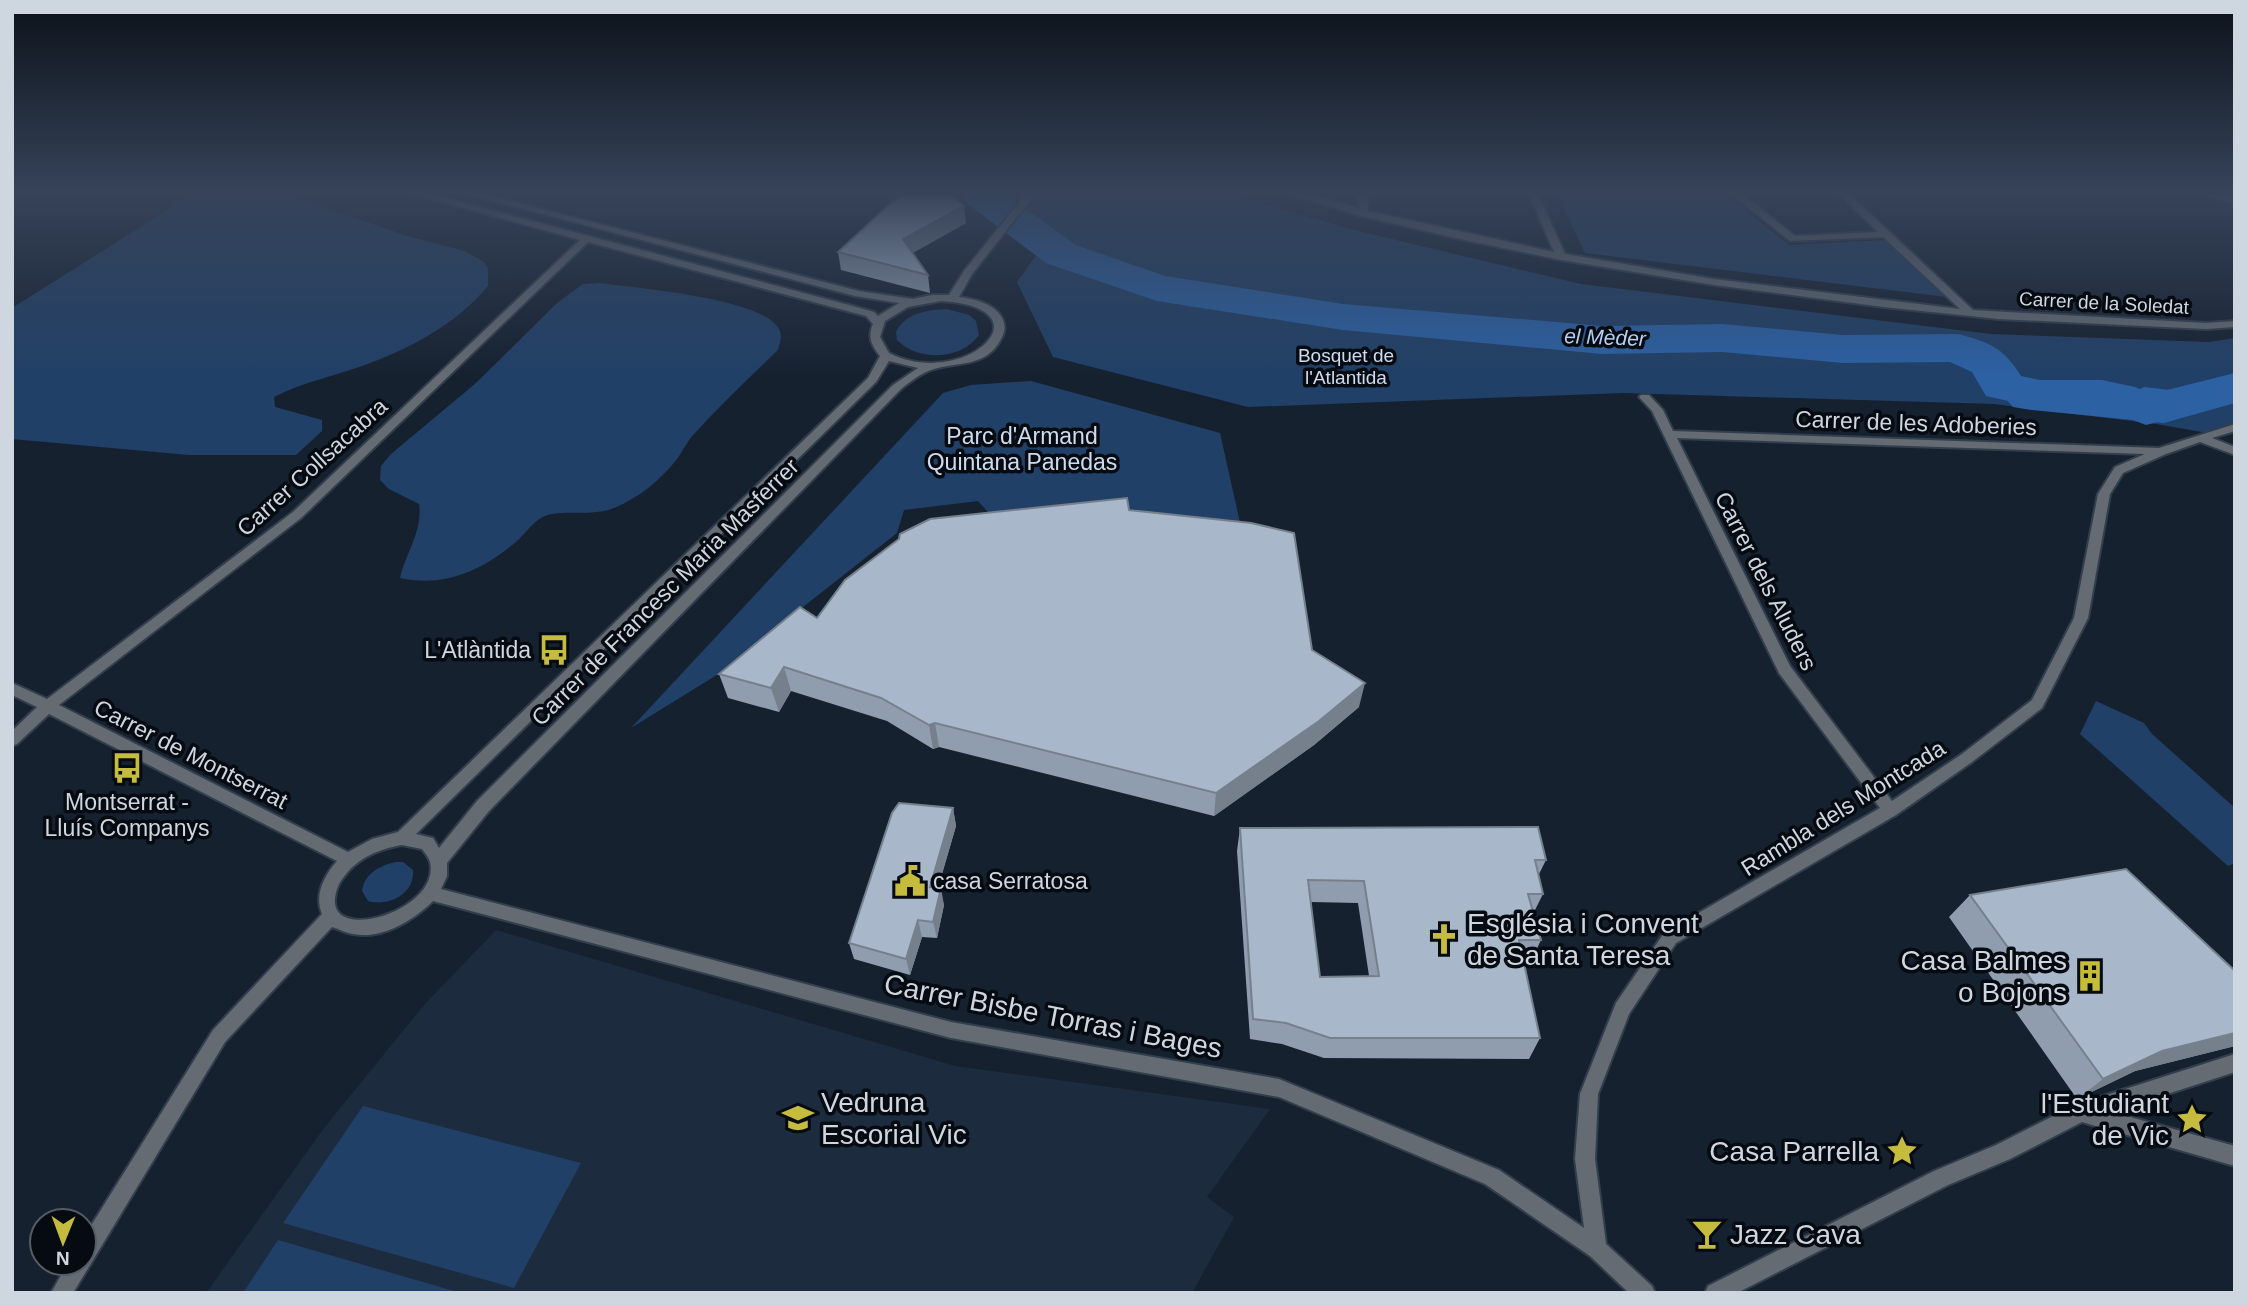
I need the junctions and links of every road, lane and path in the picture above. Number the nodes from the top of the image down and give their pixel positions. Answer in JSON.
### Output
{"nodes":[{"id":1,"x":569,"y":255,"type":"edge"},
{"id":2,"x":647,"y":255,"type":"edge"},
{"id":3,"x":707,"y":255,"type":"edge"},
{"id":4,"x":984,"y":255,"type":"edge"},
{"id":5,"x":1551,"y":255,"type":"edge"},
{"id":6,"x":1909,"y":255,"type":"edge"},
{"id":7,"x":1561,"y":257,"type":"joint"},
{"id":8,"x":953,"y":298,"type":"junction"},
{"id":9,"x":912,"y":302,"type":"junction"},
{"id":10,"x":1970,"y":313,"type":"junction"},
{"id":11,"x":878,"y":323,"type":"junction"},
{"id":12,"x":2235,"y":324,"type":"edge"},
{"id":13,"x":886,"y":356,"type":"junction"},
{"id":14,"x":930,"y":366,"type":"junction"},
{"id":15,"x":1645,"y":397,"type":"dead end"},
{"id":16,"x":2235,"y":427,"type":"edge"},
{"id":17,"x":1669,"y":434,"type":"junction"},
{"id":18,"x":2195,"y":439,"type":"junction"},
{"id":19,"x":2162,"y":451,"type":"junction"},
{"id":20,"x":2235,"y":451,"type":"edge"},
{"id":21,"x":12,"y":688,"type":"edge"},
{"id":22,"x":48,"y":706,"type":"junction"},
{"id":23,"x":12,"y":740,"type":"edge"},
{"id":24,"x":1890,"y":810,"type":"junction"},
{"id":25,"x":402,"y":838,"type":"junction"},
{"id":26,"x":440,"y":859,"type":"junction"},
{"id":27,"x":349,"y":860,"type":"junction"},
{"id":28,"x":430,"y":893,"type":"junction"},
{"id":29,"x":331,"y":916,"type":"junction"},
{"id":30,"x":2235,"y":1063,"type":"edge"},
{"id":31,"x":2082,"y":1112,"type":"junction"},
{"id":32,"x":2235,"y":1156,"type":"edge"},
{"id":33,"x":98,"y":1233,"type":"edge"},
{"id":34,"x":1597,"y":1249,"type":"junction"},
{"id":35,"x":71,"y":1277,"type":"edge"},
{"id":36,"x":61,"y":1293,"type":"edge"},
{"id":37,"x":1645,"y":1293,"type":"edge"},
{"id":38,"x":1715,"y":1293,"type":"edge"}],
"edges":[{"from":1,"to":22,"type":"street","name":"Carrer Collsacabra"},
{"from":2,"to":11,"type":"street"},
{"from":3,"to":9,"type":"street"},
{"from":4,"to":8,"type":"street"},
{"from":5,"to":7,"type":"street","name":"Carrer de la Soledat"},
{"from":6,"to":10,"type":"street"},
{"from":7,"to":10,"type":"street","name":"Carrer de la Soledat"},
{"from":8,"to":9,"type":"street"},
{"from":8,"to":14,"type":"street"},
{"from":9,"to":11,"type":"street"},
{"from":10,"to":12,"type":"street","name":"Carrer de la Soledat"},
{"from":11,"to":13,"type":"street"},
{"from":13,"to":14,"type":"street"},
{"from":13,"to":25,"type":"street","name":"Carrer de Francesc Maria Masferrer"},
{"from":14,"to":26,"type":"street","name":"Carrer de Francesc Maria Masferrer"},
{"from":15,"to":17,"type":"street","name":"Carrer dels Aluders"},
{"from":16,"to":18,"type":"street","name":"Rambla dels Montcada"},
{"from":17,"to":19,"type":"street","name":"Carrer de les Adoberies"},
{"from":17,"to":24,"type":"street","name":"Carrer dels Aluders"},
{"from":18,"to":19,"type":"street","name":"Rambla dels Montcada"},
{"from":18,"to":20,"type":"street"},
{"from":19,"to":24,"type":"street","name":"Rambla dels Montcada"},
{"from":21,"to":22,"type":"street","name":"Carrer de Montserrat"},
{"from":22,"to":23,"type":"street","name":"Carrer Collsacabra"},
{"from":22,"to":27,"type":"street","name":"Carrer de Montserrat"},
{"from":24,"to":34,"type":"street","name":"Rambla dels Montcada"},
{"from":25,"to":26,"type":"street"},
{"from":25,"to":27,"type":"street"},
{"from":26,"to":28,"type":"street"},
{"from":27,"to":29,"type":"street"},
{"from":28,"to":29,"type":"street"},
{"from":28,"to":34,"type":"street","name":"Carrer Bisbe Torras i Bages"},
{"from":29,"to":33,"type":"street"},
{"from":30,"to":31,"type":"street"},
{"from":31,"to":32,"type":"street"},
{"from":31,"to":38,"type":"street"},
{"from":34,"to":37,"type":"street","name":"Carrer Bisbe Torras i Bages"},
{"from":35,"to":36,"type":"street"}]}
